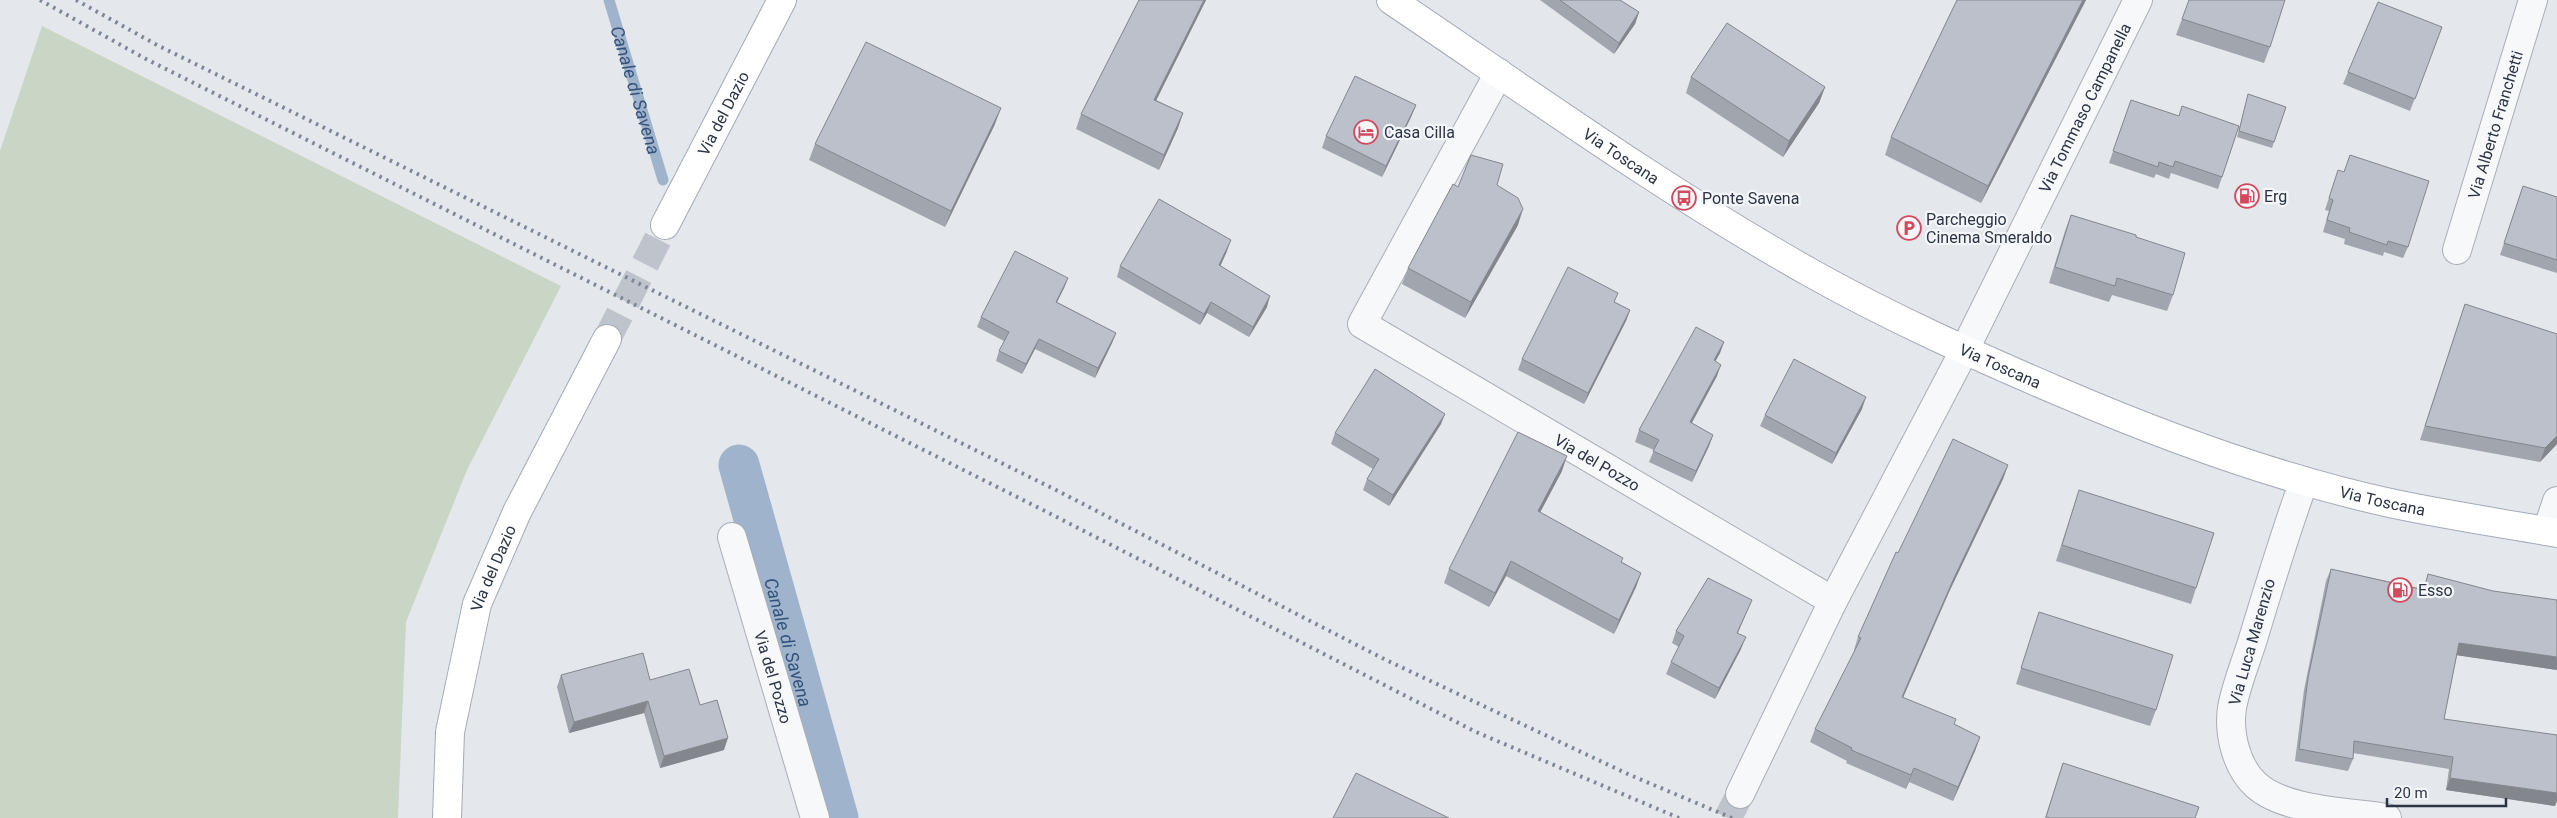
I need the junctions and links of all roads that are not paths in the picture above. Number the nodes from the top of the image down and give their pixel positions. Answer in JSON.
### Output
{"nodes":[{"id":1,"x":782,"y":0,"type":"edge"},
{"id":2,"x":1390,"y":0,"type":"edge"},
{"id":3,"x":2138,"y":0,"type":"edge"},
{"id":4,"x":2533,"y":0,"type":"edge"},
{"id":5,"x":1499,"y":73,"type":"junction"},
{"id":6,"x":665,"y":225,"type":"tunnel mouth"},
{"id":7,"x":2457,"y":250,"type":"dead end"},
{"id":8,"x":607,"y":339,"type":"tunnel mouth"},
{"id":9,"x":1964,"y":351,"type":"junction"},
{"id":10,"x":2304,"y":481,"type":"junction"},
{"id":11,"x":2557,"y":501,"type":"edge"},
{"id":12,"x":2552,"y":532,"type":"edge"},
{"id":13,"x":732,"y":537,"type":"dead end"},
{"id":14,"x":1832,"y":600,"type":"junction"},
{"id":15,"x":1740,"y":794,"type":"tunnel mouth"},
{"id":16,"x":447,"y":818,"type":"edge"},
{"id":17,"x":815,"y":818,"type":"edge"},
{"id":18,"x":2387,"y":818,"type":"edge"}],
"edges":[{"from":1,"to":6,"type":"main road","name":"Via del Dazio"},
{"from":2,"to":5,"type":"main road","name":"Via Toscana"},
{"from":3,"to":9,"type":"street","name":"Via Tommaso Campanella"},
{"from":4,"to":7,"type":"street","name":"Via Alberto Franchetti"},
{"from":5,"to":9,"type":"main road","name":"Via Toscana"},
{"from":5,"to":14,"type":"street","name":"Via del Pozzo"},
{"from":8,"to":16,"type":"main road","name":"Via del Dazio"},
{"from":9,"to":10,"type":"main road","name":"Via Toscana"},
{"from":9,"to":14,"type":"street"},
{"from":10,"to":12,"type":"main road","name":"Via Toscana"},
{"from":10,"to":18,"type":"street","name":"Via Luca Marenzio"},
{"from":11,"to":12,"type":"street"},
{"from":13,"to":17,"type":"street","name":"Via del Pozzo"},
{"from":14,"to":15,"type":"street"}]}
